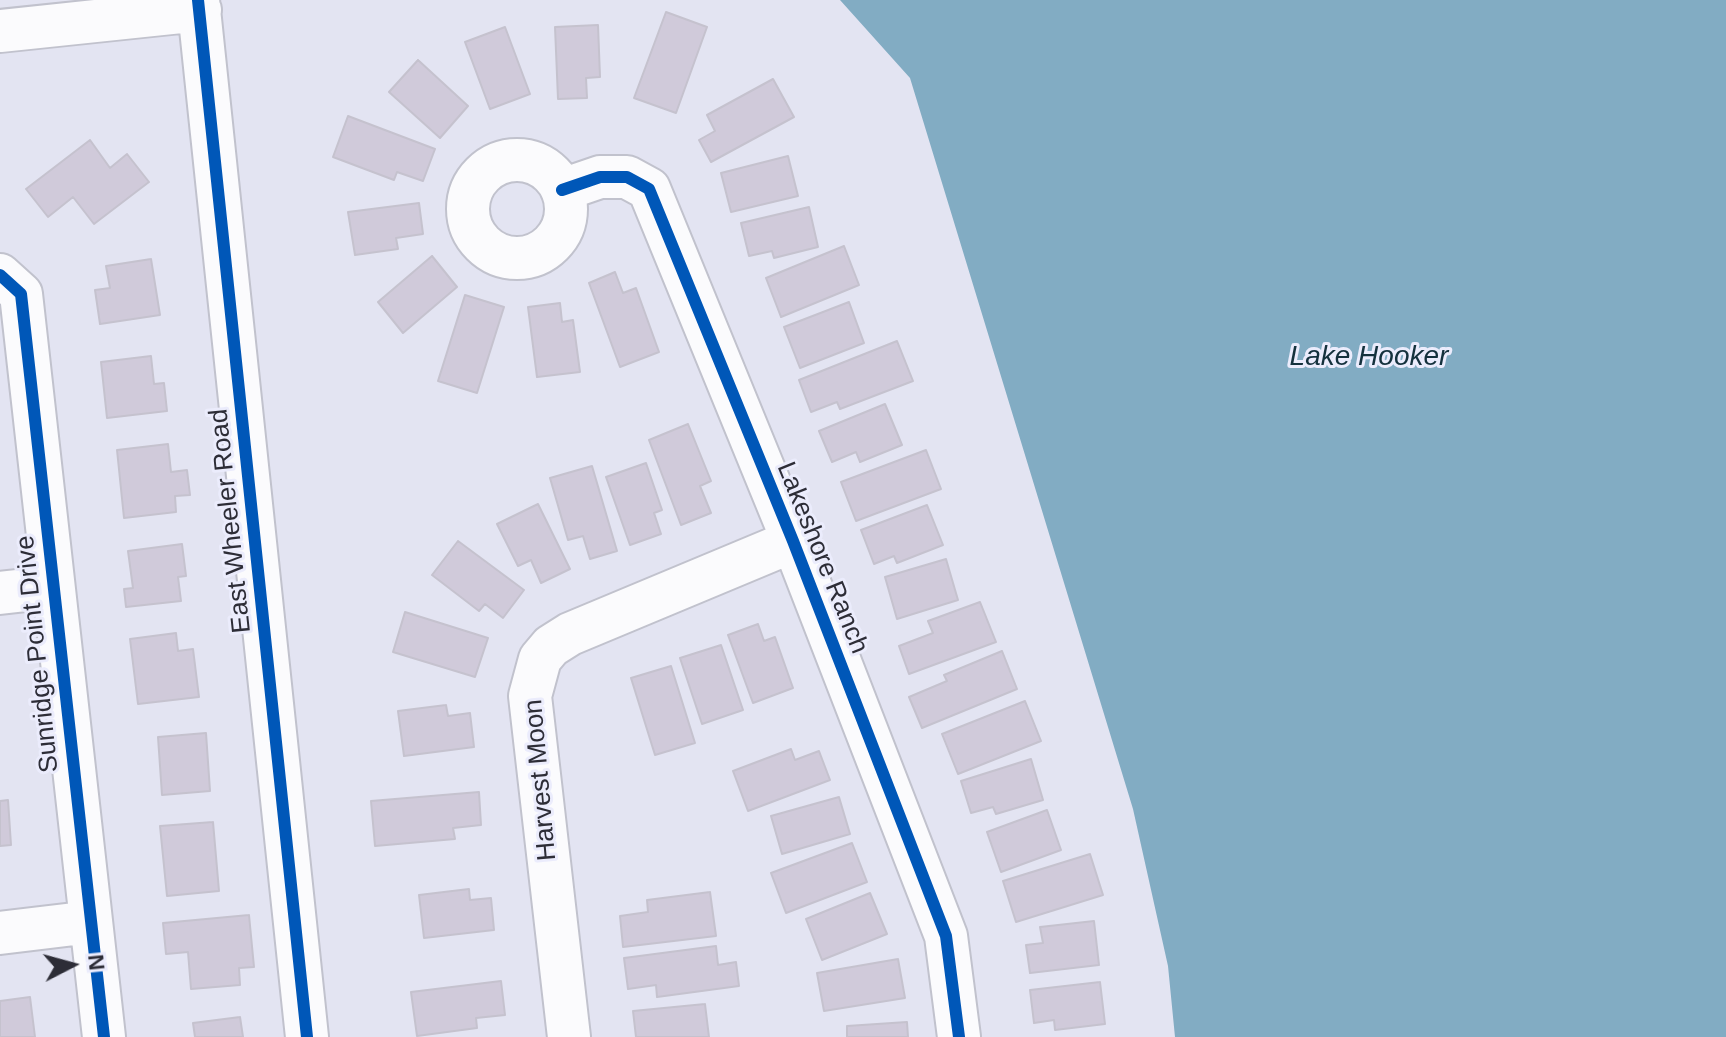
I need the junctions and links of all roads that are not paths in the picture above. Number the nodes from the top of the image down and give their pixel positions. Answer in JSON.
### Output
{"nodes":[{"id":1,"x":199,"y":5,"type":"edge"},
{"id":2,"x":0,"y":31,"type":"edge"},
{"id":3,"x":562,"y":190,"type":"dead end"},
{"id":4,"x":0,"y":275,"type":"edge"},
{"id":5,"x":793,"y":541,"type":"junction"},
{"id":6,"x":53,"y":587,"type":"junction"},
{"id":7,"x":0,"y":593,"type":"edge"},
{"id":8,"x":91,"y":922,"type":"junction"},
{"id":9,"x":0,"y":933,"type":"edge"},
{"id":10,"x":104,"y":1037,"type":"edge"},
{"id":11,"x":307,"y":1037,"type":"edge"},
{"id":12,"x":569,"y":1037,"type":"edge"},
{"id":13,"x":959,"y":1037,"type":"edge"}],
"edges":[{"from":1,"to":2,"type":"street"},
{"from":1,"to":11,"type":"street","name":"East Wheeler Road"},
{"from":3,"to":5,"type":"street","name":"Lakeshore Ranch"},
{"from":4,"to":6,"type":"street","name":"Sunridge Point Drive"},
{"from":5,"to":12,"type":"street","name":"Harvest Moon"},
{"from":5,"to":13,"type":"street","name":"Lakeshore Ranch"},
{"from":6,"to":7,"type":"street"},
{"from":6,"to":8,"type":"street","name":"Sunridge Point Drive"},
{"from":8,"to":9,"type":"street"},
{"from":8,"to":10,"type":"street","name":"Sunridge Point Drive"}]}
